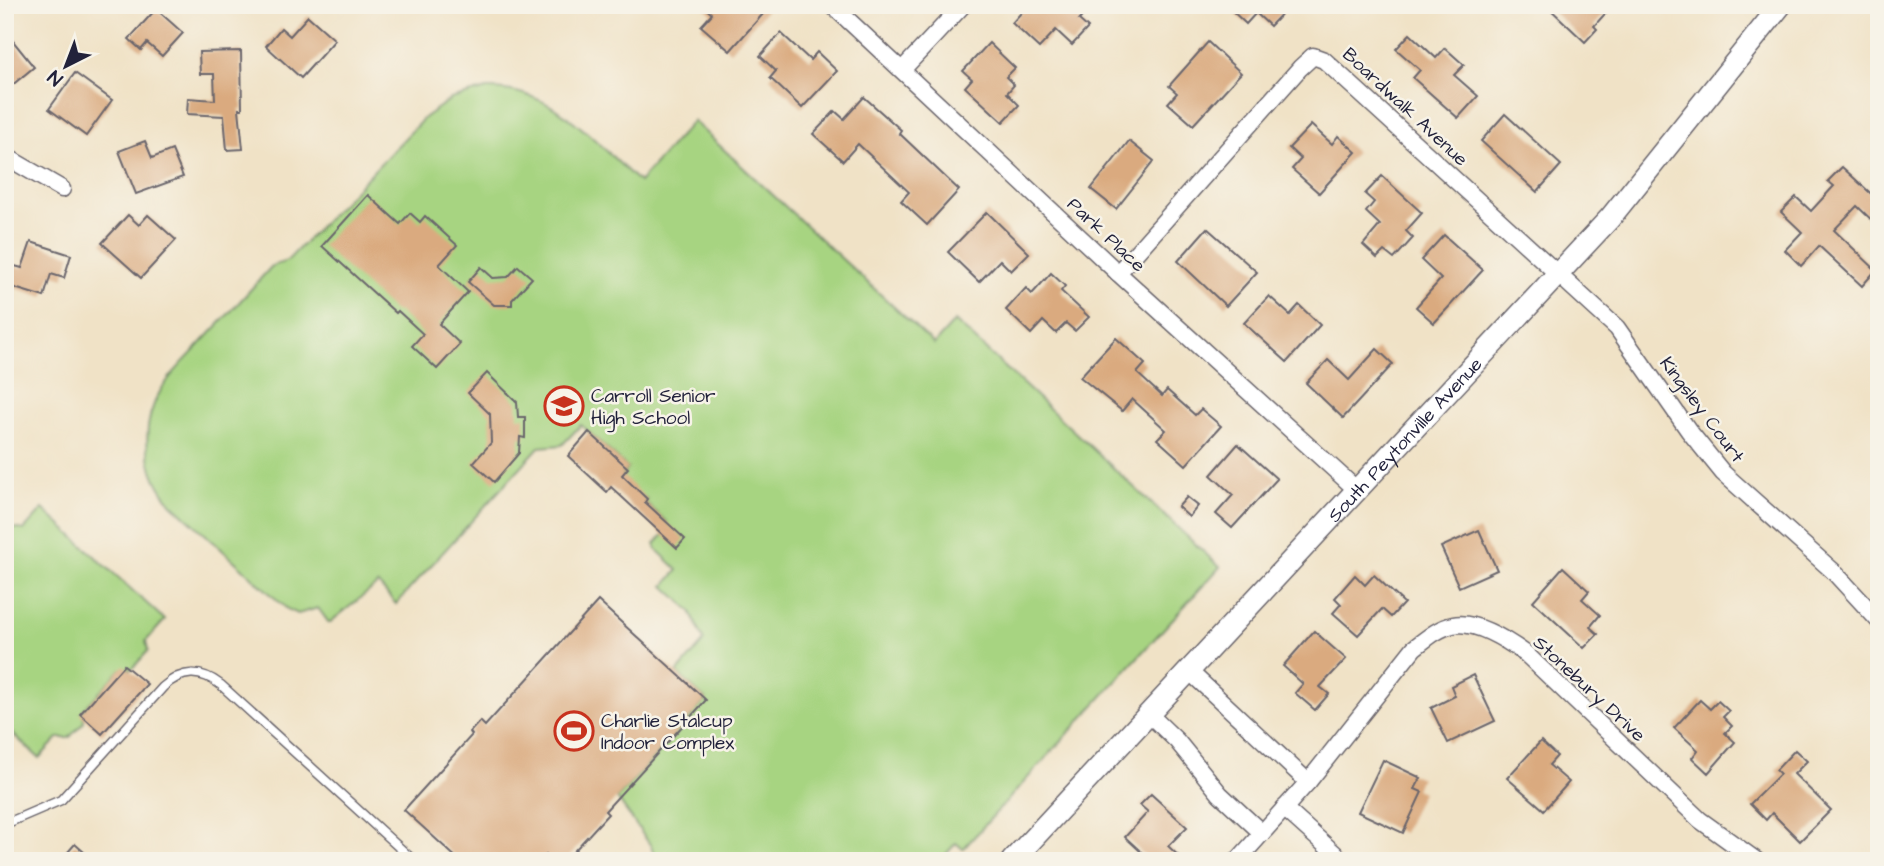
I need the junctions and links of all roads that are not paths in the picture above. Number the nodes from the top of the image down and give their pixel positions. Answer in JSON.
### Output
{"nodes":[{"id":1,"x":832,"y":5,"type":"edge"},
{"id":2,"x":963,"y":5,"type":"edge"},
{"id":3,"x":1781,"y":5,"type":"edge"},
{"id":4,"x":902,"y":70,"type":"junction"},
{"id":5,"x":5,"y":156,"type":"edge"},
{"id":6,"x":62,"y":189,"type":"dead end"},
{"id":7,"x":1118,"y":273,"type":"junction"},
{"id":8,"x":1558,"y":276,"type":"junction"},
{"id":9,"x":1357,"y":490,"type":"junction"},
{"id":10,"x":1879,"y":621,"type":"edge"},
{"id":11,"x":1189,"y":671,"type":"junction"},
{"id":12,"x":1149,"y":714,"type":"junction"},
{"id":13,"x":1308,"y":782,"type":"junction"},
{"id":14,"x":1284,"y":808,"type":"junction"},
{"id":15,"x":5,"y":824,"type":"edge"},
{"id":16,"x":1262,"y":832,"type":"junction"},
{"id":17,"x":414,"y":861,"type":"edge"},
{"id":18,"x":1012,"y":861,"type":"edge"},
{"id":19,"x":1237,"y":861,"type":"edge"},
{"id":20,"x":1343,"y":861,"type":"edge"},
{"id":21,"x":1757,"y":861,"type":"edge"}],
"edges":[{"from":1,"to":4,"type":"street","name":"Park Place"},
{"from":2,"to":4,"type":"street"},
{"from":3,"to":8,"type":"street","name":"South Peytonville Avenue"},
{"from":4,"to":7,"type":"street","name":"Park Place"},
{"from":5,"to":6,"type":"street"},
{"from":7,"to":8,"type":"street","name":"Boardwalk Avenue"},
{"from":7,"to":9,"type":"street","name":"Park Place"},
{"from":8,"to":9,"type":"street","name":"South Peytonville Avenue"},
{"from":8,"to":10,"type":"street","name":"Kingsley Court"},
{"from":9,"to":11,"type":"street","name":"South Peytonville Avenue"},
{"from":11,"to":12,"type":"street","name":"South Peytonville Avenue"},
{"from":11,"to":13,"type":"street"},
{"from":12,"to":16,"type":"street"},
{"from":12,"to":18,"type":"street","name":"South Peytonville Avenue"},
{"from":13,"to":14,"type":"street","name":"Stonebury Drive"},
{"from":13,"to":21,"type":"street","name":"Stonebury Drive"},
{"from":14,"to":16,"type":"street","name":"Stonebury Drive"},
{"from":14,"to":20,"type":"street"},
{"from":15,"to":17,"type":"lane"},
{"from":16,"to":19,"type":"street","name":"Stonebury Drive"}]}
